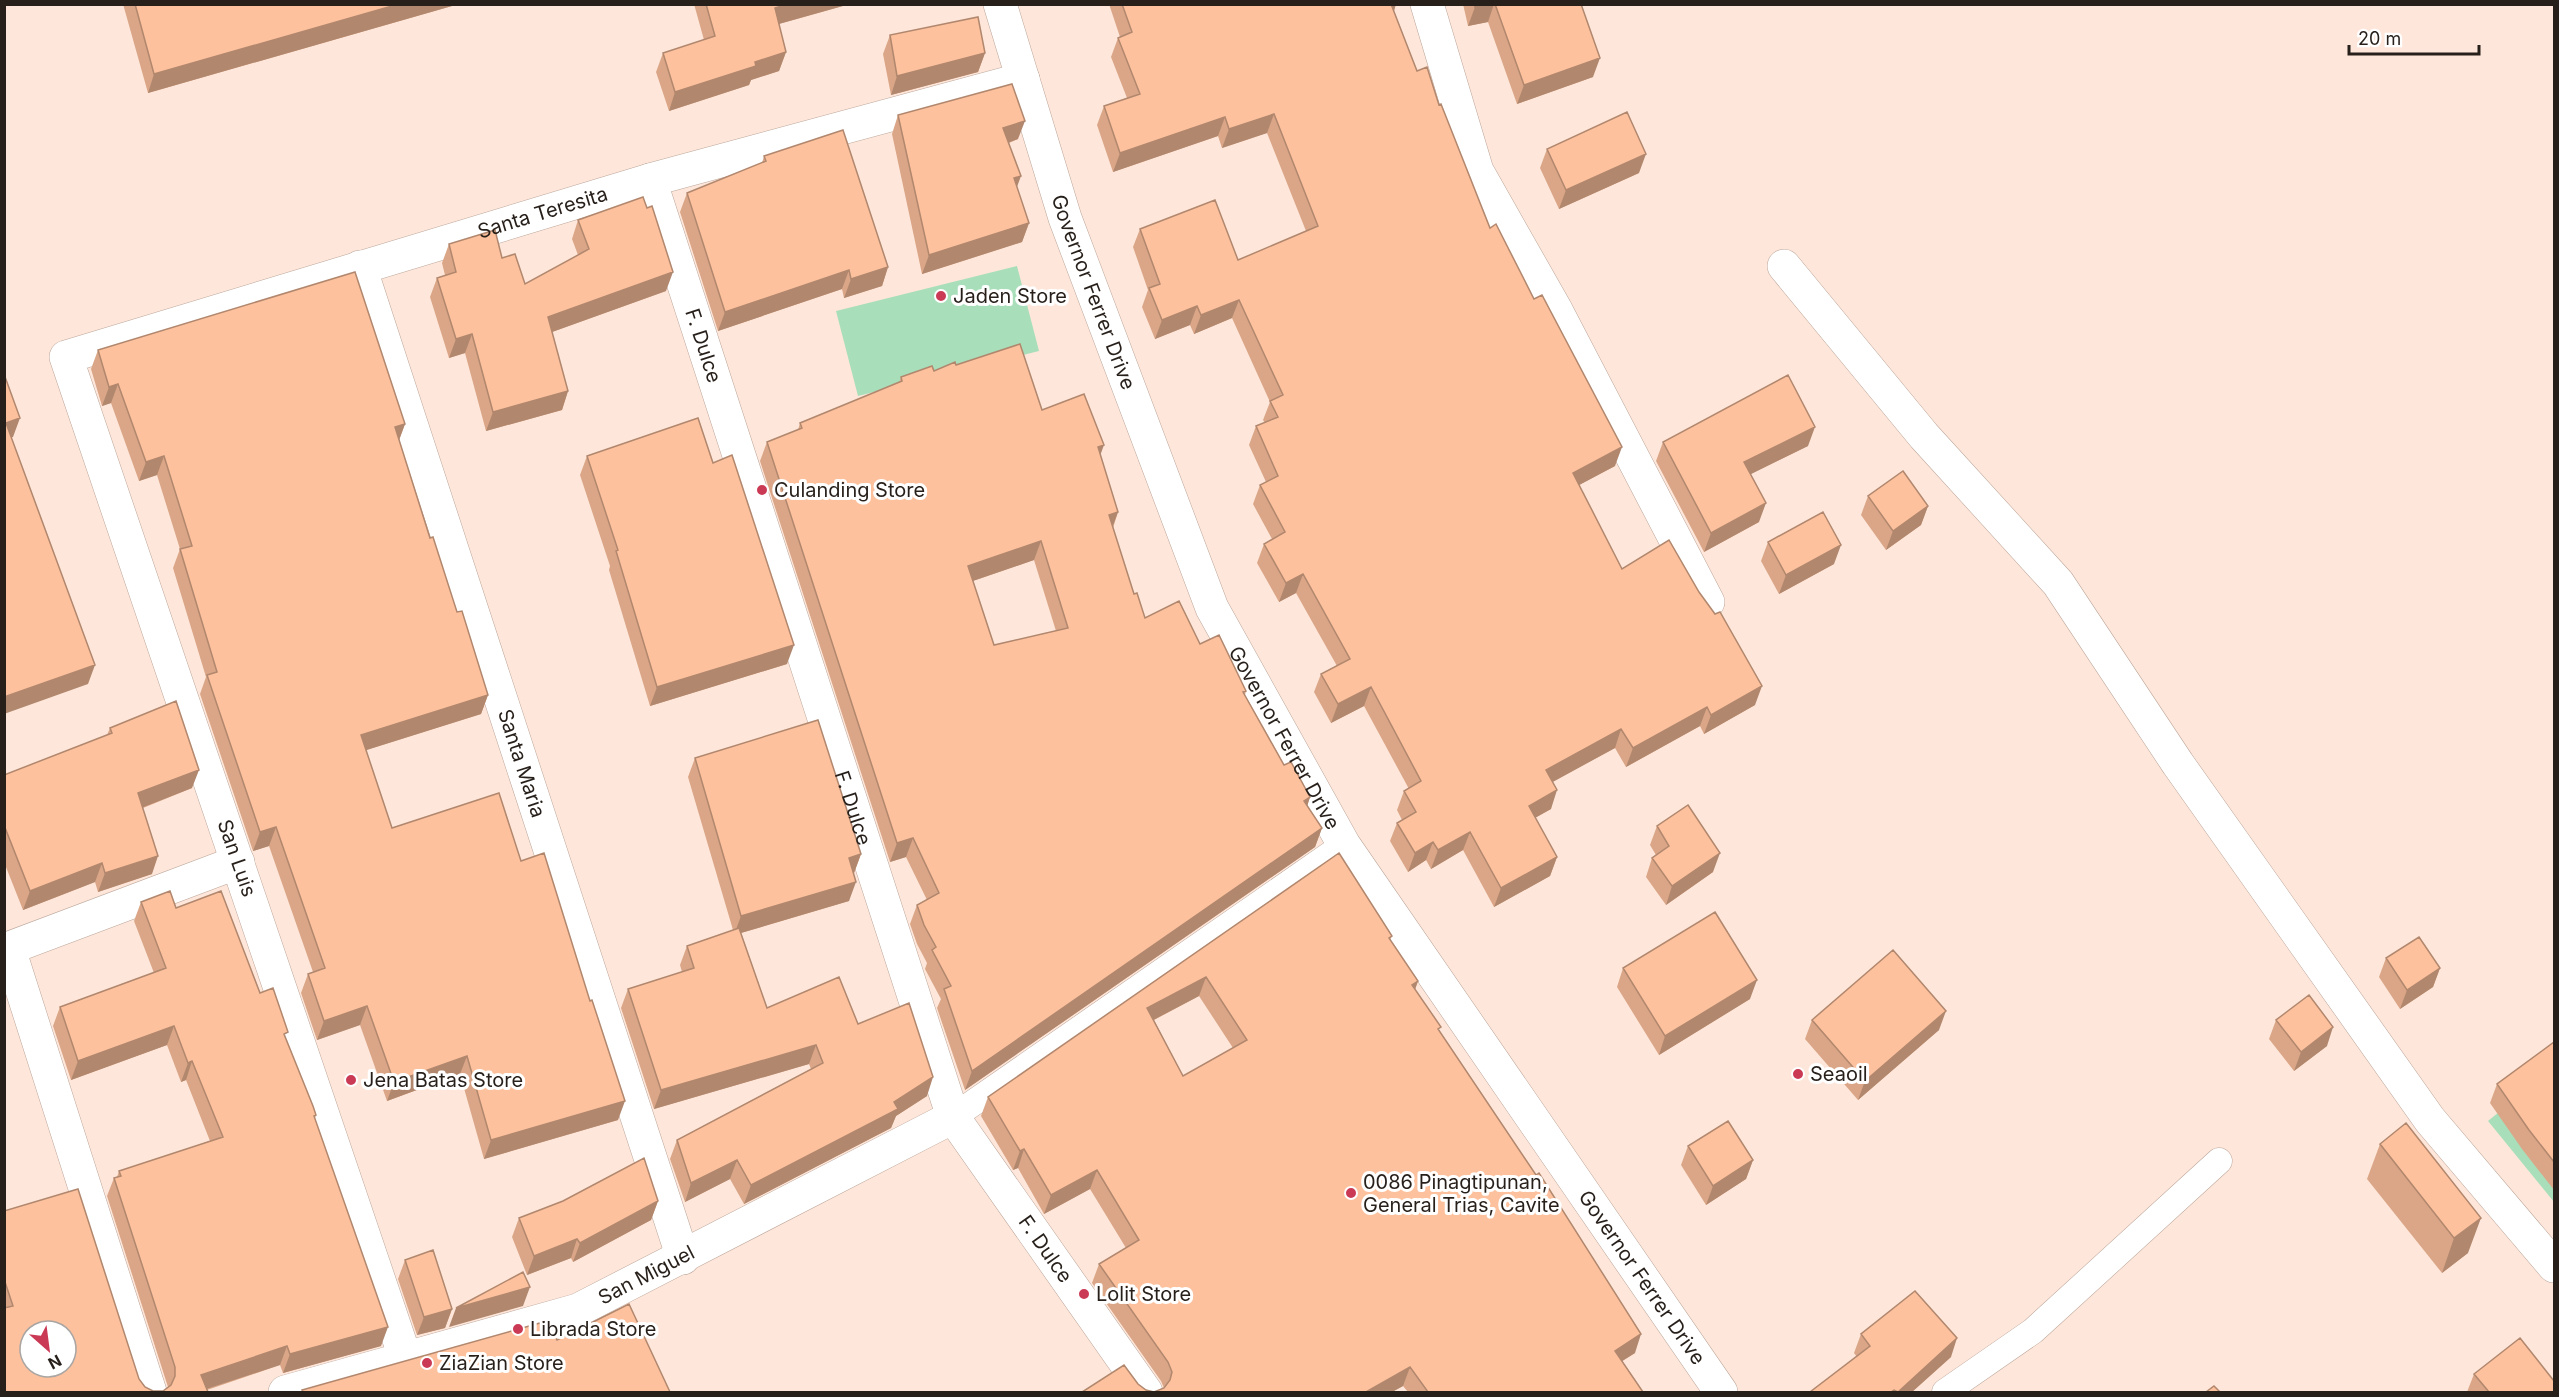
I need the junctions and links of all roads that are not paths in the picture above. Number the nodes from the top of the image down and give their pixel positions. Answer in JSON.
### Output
{"nodes":[{"id":1,"x":1000,"y":4,"type":"edge"},
{"id":2,"x":1427,"y":4,"type":"edge"},
{"id":3,"x":1023,"y":79,"type":"junction"},
{"id":4,"x":650,"y":180,"type":"junction"},
{"id":5,"x":1784,"y":266,"type":"dead end"},
{"id":6,"x":360,"y":267,"type":"junction"},
{"id":7,"x":66,"y":357,"type":"joint"},
{"id":8,"x":1708,"y":602,"type":"edge"},
{"id":9,"x":1344,"y":845,"type":"junction"},
{"id":10,"x":238,"y":862,"type":"junction"},
{"id":11,"x":7,"y":949,"type":"edge"},
{"id":12,"x":953,"y":1117,"type":"junction"},
{"id":13,"x":2219,"y":1161,"type":"dead end"},
{"id":14,"x":683,"y":1258,"type":"junction"},
{"id":15,"x":2554,"y":1266,"type":"edge"},
{"id":16,"x":406,"y":1360,"type":"junction"},
{"id":17,"x":150,"y":1392,"type":"edge"},
{"id":18,"x":285,"y":1392,"type":"edge"},
{"id":19,"x":1146,"y":1392,"type":"edge"},
{"id":20,"x":1721,"y":1392,"type":"edge"},
{"id":21,"x":1945,"y":1392,"type":"edge"}],
"edges":[{"from":1,"to":3,"type":"street","name":"Governor Ferrer Drive"},
{"from":2,"to":8,"type":"street"},
{"from":3,"to":4,"type":"street","name":"Santa Teresita"},
{"from":3,"to":9,"type":"street","name":"Governor Ferrer Drive"},
{"from":4,"to":6,"type":"street","name":"Santa Teresita"},
{"from":4,"to":12,"type":"street","name":"F. Dulce"},
{"from":5,"to":15,"type":"street"},
{"from":6,"to":7,"type":"street","name":"Santa Teresita"},
{"from":6,"to":14,"type":"street","name":"Santa Maria"},
{"from":7,"to":10,"type":"street","name":"San Luis"},
{"from":9,"to":12,"type":"lane"},
{"from":9,"to":20,"type":"street","name":"Governor Ferrer Drive"},
{"from":10,"to":11,"type":"street"},
{"from":10,"to":16,"type":"street","name":"San Luis"},
{"from":11,"to":17,"type":"street"},
{"from":12,"to":14,"type":"street","name":"San Miguel"},
{"from":12,"to":19,"type":"street","name":"F. Dulce"},
{"from":13,"to":21,"type":"lane"},
{"from":14,"to":16,"type":"street","name":"San Miguel"},
{"from":16,"to":18,"type":"street","name":"San Miguel"}]}
